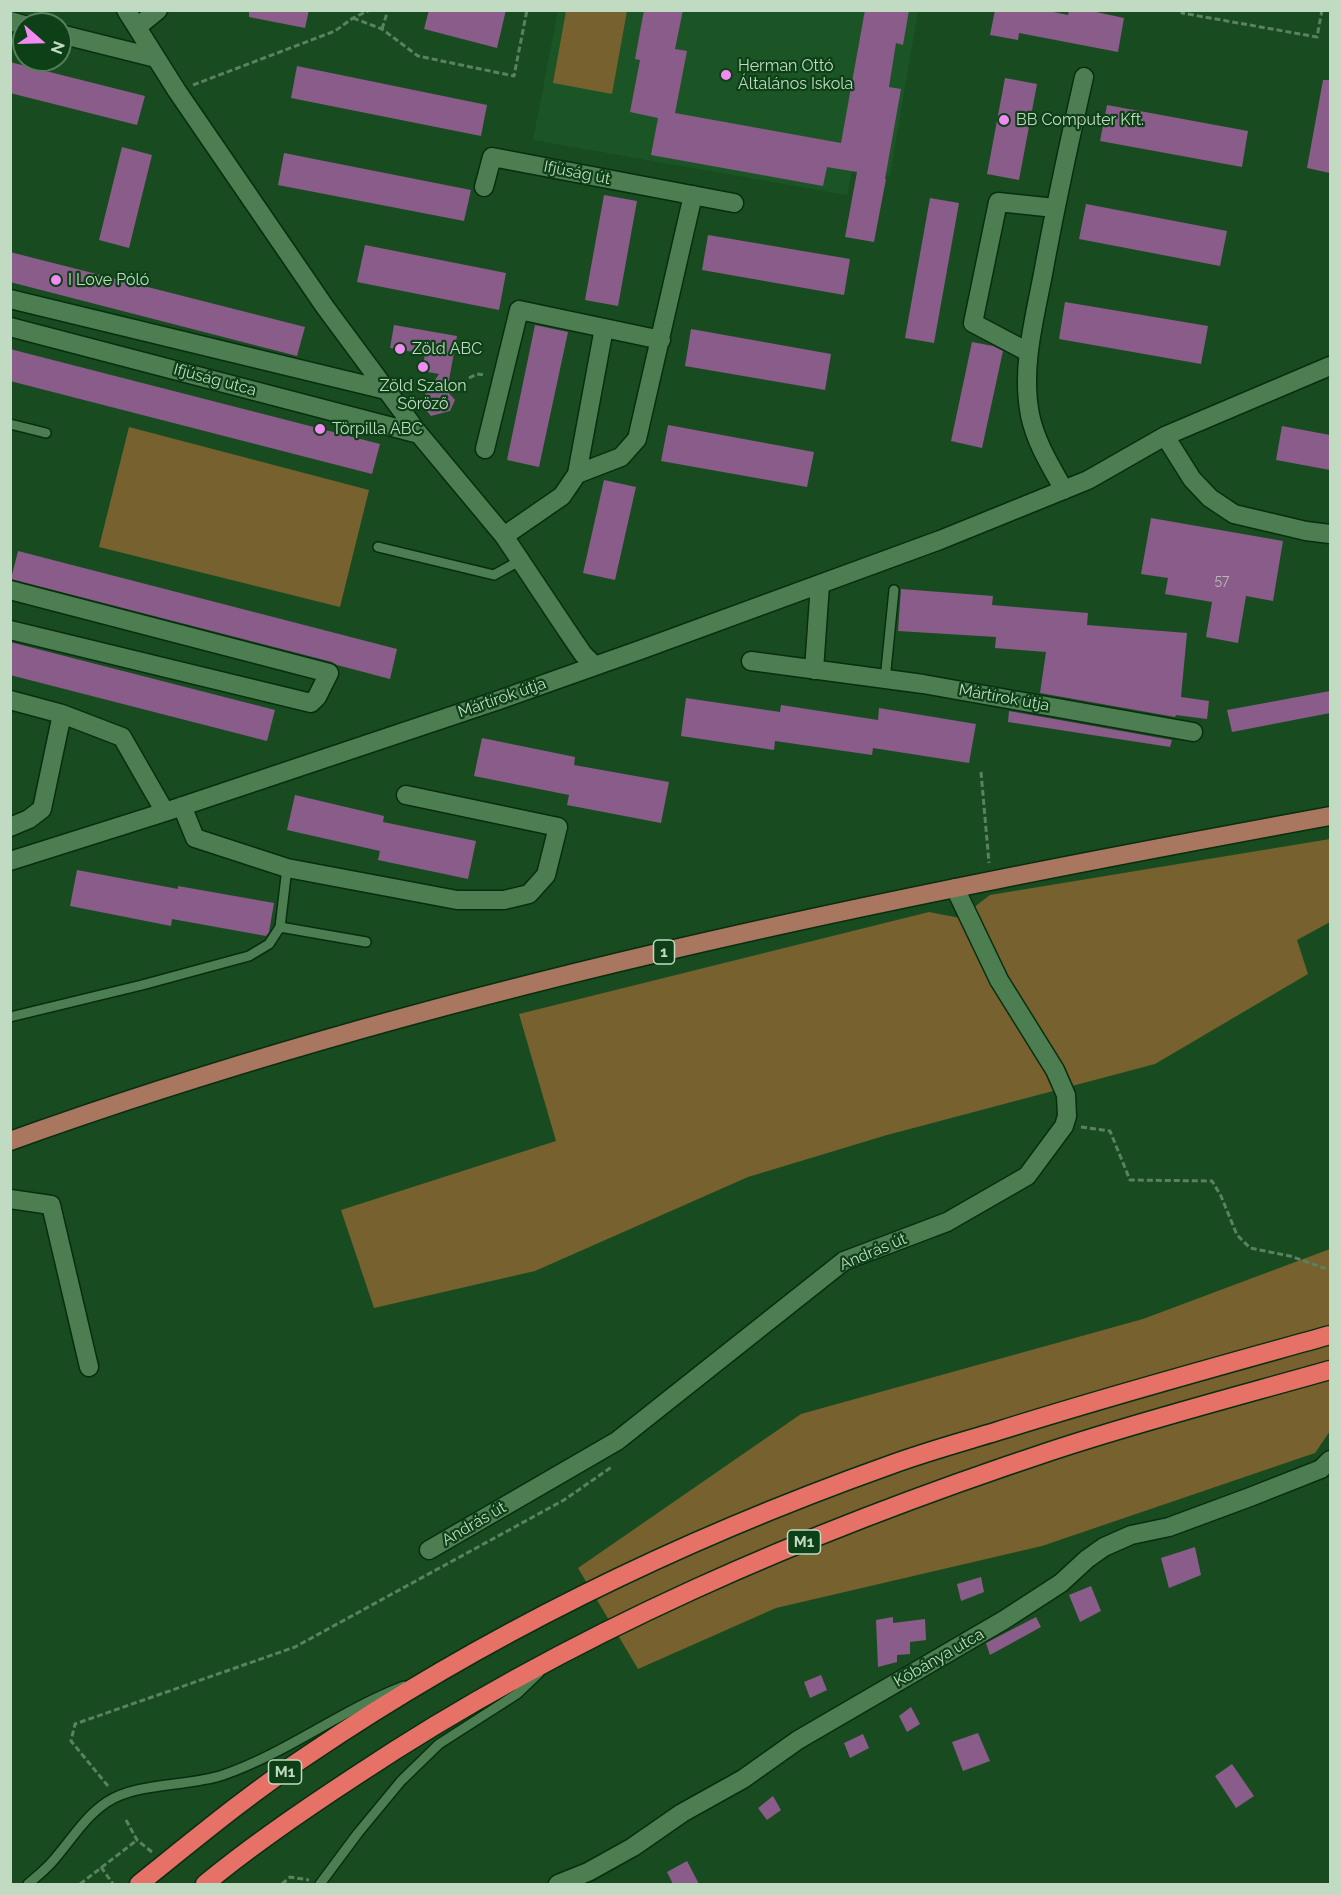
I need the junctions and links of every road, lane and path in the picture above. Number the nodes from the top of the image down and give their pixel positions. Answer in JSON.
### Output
{"nodes":[{"id":1,"x":126,"y":10,"type":"edge"},
{"id":2,"x":158,"y":10,"type":"edge"},
{"id":3,"x":370,"y":10,"type":"edge"},
{"id":4,"x":388,"y":10,"type":"edge"},
{"id":5,"x":527,"y":10,"type":"edge"},
{"id":6,"x":1182,"y":10,"type":"edge"},
{"id":7,"x":1322,"y":10,"type":"edge"},
{"id":8,"x":353,"y":18,"type":"junction"},
{"id":9,"x":137,"y":27,"type":"junction"},
{"id":10,"x":382,"y":29,"type":"junction"},
{"id":11,"x":72,"y":37,"type":"edge"},
{"id":12,"x":156,"y":58,"type":"junction"},
{"id":13,"x":1083,"y":77,"type":"dead end"},
{"id":14,"x":177,"y":91,"type":"junction"},
{"id":15,"x":484,"y":187,"type":"dead end"},
{"id":16,"x":693,"y":195,"type":"junction"},
{"id":17,"x":734,"y":203,"type":"dead end"},
{"id":18,"x":1055,"y":208,"type":"junction"},
{"id":19,"x":10,"y":299,"type":"edge"},
{"id":20,"x":10,"y":327,"type":"edge"},
{"id":21,"x":604,"y":328,"type":"junction"},
{"id":22,"x":661,"y":340,"type":"junction"},
{"id":23,"x":1028,"y":352,"type":"junction"},
{"id":24,"x":1330,"y":366,"type":"edge"},
{"id":25,"x":386,"y":390,"type":"junction"},
{"id":26,"x":10,"y":424,"type":"edge"},
{"id":27,"x":46,"y":433,"type":"dead end"},
{"id":28,"x":419,"y":434,"type":"junction"},
{"id":29,"x":1165,"y":436,"type":"junction"},
{"id":30,"x":484,"y":449,"type":"dead end"},
{"id":31,"x":577,"y":474,"type":"junction"},
{"id":32,"x":1064,"y":490,"type":"junction"},
{"id":33,"x":1330,"y":534,"type":"edge"},
{"id":34,"x":504,"y":536,"type":"junction"},
{"id":35,"x":378,"y":547,"type":"dead end"},
{"id":36,"x":521,"y":560,"type":"junction"},
{"id":37,"x":820,"y":584,"type":"junction"},
{"id":38,"x":10,"y":590,"type":"edge"},
{"id":39,"x":894,"y":590,"type":"dead end"},
{"id":40,"x":10,"y":630,"type":"edge"},
{"id":41,"x":751,"y":661,"type":"dead end"},
{"id":42,"x":594,"y":666,"type":"junction"},
{"id":43,"x":814,"y":670,"type":"junction"},
{"id":44,"x":885,"y":680,"type":"junction"},
{"id":45,"x":10,"y":700,"type":"edge"},
{"id":46,"x":62,"y":714,"type":"junction"},
{"id":47,"x":1193,"y":732,"type":"dead end"},
{"id":48,"x":981,"y":772,"type":"dead end"},
{"id":49,"x":406,"y":795,"type":"dead end"},
{"id":50,"x":182,"y":806,"type":"junction"},
{"id":51,"x":165,"y":812,"type":"junction"},
{"id":52,"x":1330,"y":816,"type":"edge"},
{"id":53,"x":10,"y":827,"type":"edge"},
{"id":54,"x":10,"y":861,"type":"edge"},
{"id":55,"x":286,"y":868,"type":"junction"},
{"id":56,"x":990,"y":881,"type":"junction"},
{"id":57,"x":955,"y":888,"type":"junction"},
{"id":58,"x":280,"y":927,"type":"junction"},
{"id":59,"x":366,"y":942,"type":"dead end"},
{"id":60,"x":10,"y":1017,"type":"edge"},
{"id":61,"x":1064,"y":1126,"type":"junction"},
{"id":62,"x":10,"y":1141,"type":"edge"},
{"id":63,"x":10,"y":1199,"type":"edge"},
{"id":64,"x":1330,"y":1270,"type":"edge"},
{"id":65,"x":1330,"y":1335,"type":"edge"},
{"id":66,"x":89,"y":1367,"type":"dead end"},
{"id":67,"x":1330,"y":1370,"type":"edge"},
{"id":68,"x":617,"y":1441,"type":"junction"},
{"id":69,"x":1330,"y":1460,"type":"edge"},
{"id":70,"x":429,"y":1550,"type":"dead end"},
{"id":71,"x":561,"y":1653,"type":"junction"},
{"id":72,"x":440,"y":1672,"type":"junction"},
{"id":73,"x":108,"y":1786,"type":"dead end"},
{"id":74,"x":126,"y":1820,"type":"dead end"},
{"id":75,"x":137,"y":1840,"type":"junction"},
{"id":76,"x":152,"y":1852,"type":"dead end"},
{"id":77,"x":101,"y":1867,"type":"junction"},
{"id":78,"x":317,"y":1883,"type":"edge"},
{"id":79,"x":28,"y":1884,"type":"edge"},
{"id":80,"x":80,"y":1884,"type":"edge"},
{"id":81,"x":113,"y":1884,"type":"edge"},
{"id":82,"x":139,"y":1884,"type":"edge"},
{"id":83,"x":205,"y":1884,"type":"edge"},
{"id":84,"x":282,"y":1884,"type":"edge"},
{"id":85,"x":558,"y":1884,"type":"edge"}],
"edges":[{"from":1,"to":9,"type":"street"},
{"from":2,"to":9,"type":"street"},
{"from":3,"to":8,"type":"path"},
{"from":4,"to":10,"type":"path"},
{"from":5,"to":10,"type":"path"},
{"from":6,"to":7,"type":"path"},
{"from":8,"to":10,"type":"path"},
{"from":8,"to":14,"type":"path"},
{"from":9,"to":12,"type":"street"},
{"from":11,"to":12,"type":"street"},
{"from":12,"to":14,"type":"street"},
{"from":13,"to":18,"type":"street"},
{"from":14,"to":25,"type":"street"},
{"from":15,"to":16,"type":"street","name":"Ifjúság út"},
{"from":16,"to":17,"type":"street","name":"Ifjúság út"},
{"from":16,"to":22,"type":"street"},
{"from":18,"to":23,"type":"street"},
{"from":18,"to":23,"type":"street"},
{"from":19,"to":25,"type":"street","name":"Ifjúság utca"},
{"from":20,"to":28,"type":"street","name":"Ifjúság utca"},
{"from":21,"to":22,"type":"street"},
{"from":21,"to":30,"type":"street"},
{"from":21,"to":31,"type":"street"},
{"from":22,"to":31,"type":"street"},
{"from":23,"to":32,"type":"street"},
{"from":24,"to":29,"type":"street","name":"Mártírok útja"},
{"from":25,"to":28,"type":"street"},
{"from":26,"to":27,"type":"lane"},
{"from":28,"to":34,"type":"street"},
{"from":29,"to":32,"type":"street","name":"Mártírok útja"},
{"from":29,"to":33,"type":"street"},
{"from":31,"to":34,"type":"street"},
{"from":32,"to":37,"type":"street","name":"Mártírok útja"},
{"from":34,"to":36,"type":"street"},
{"from":35,"to":36,"type":"lane"},
{"from":36,"to":42,"type":"street"},
{"from":37,"to":42,"type":"street","name":"Mártírok útja"},
{"from":37,"to":43,"type":"street"},
{"from":38,"to":40,"type":"street"},
{"from":39,"to":44,"type":"lane"},
{"from":41,"to":43,"type":"street","name":"Mártírok útja"},
{"from":42,"to":50,"type":"street","name":"Mártírok útja"},
{"from":43,"to":44,"type":"street","name":"Mártírok útja"},
{"from":44,"to":47,"type":"street","name":"Mártírok útja"},
{"from":45,"to":46,"type":"street"},
{"from":46,"to":51,"type":"street"},
{"from":46,"to":53,"type":"street"},
{"from":48,"to":56,"type":"path"},
{"from":49,"to":55,"type":"street"},
{"from":50,"to":51,"type":"street","name":"Mártírok útja"},
{"from":50,"to":55,"type":"street"},
{"from":51,"to":54,"type":"street","name":"Mártírok útja"},
{"from":52,"to":56,"type":"main road","number":"1"},
{"from":55,"to":58,"type":"lane"},
{"from":56,"to":57,"type":"main road","number":"1"},
{"from":57,"to":61,"type":"street"},
{"from":57,"to":62,"type":"main road","number":"1"},
{"from":58,"to":59,"type":"lane"},
{"from":58,"to":60,"type":"lane"},
{"from":61,"to":64,"type":"path"},
{"from":61,"to":68,"type":"street","name":"András út"},
{"from":63,"to":66,"type":"street"},
{"from":65,"to":72,"type":"highway","number":"M1"},
{"from":67,"to":71,"type":"highway","number":"M1"},
{"from":68,"to":70,"type":"street","name":"András út"},
{"from":68,"to":73,"type":"path"},
{"from":69,"to":85,"type":"street","name":"Kőbánya utca"},
{"from":71,"to":78,"type":"lane"},
{"from":71,"to":83,"type":"highway","number":"M1"},
{"from":72,"to":79,"type":"lane"},
{"from":72,"to":82,"type":"highway","number":"M1"},
{"from":74,"to":75,"type":"path"},
{"from":75,"to":76,"type":"path"},
{"from":75,"to":77,"type":"path"},
{"from":77,"to":80,"type":"path"},
{"from":77,"to":81,"type":"path"},
{"from":78,"to":84,"type":"path"}]}
